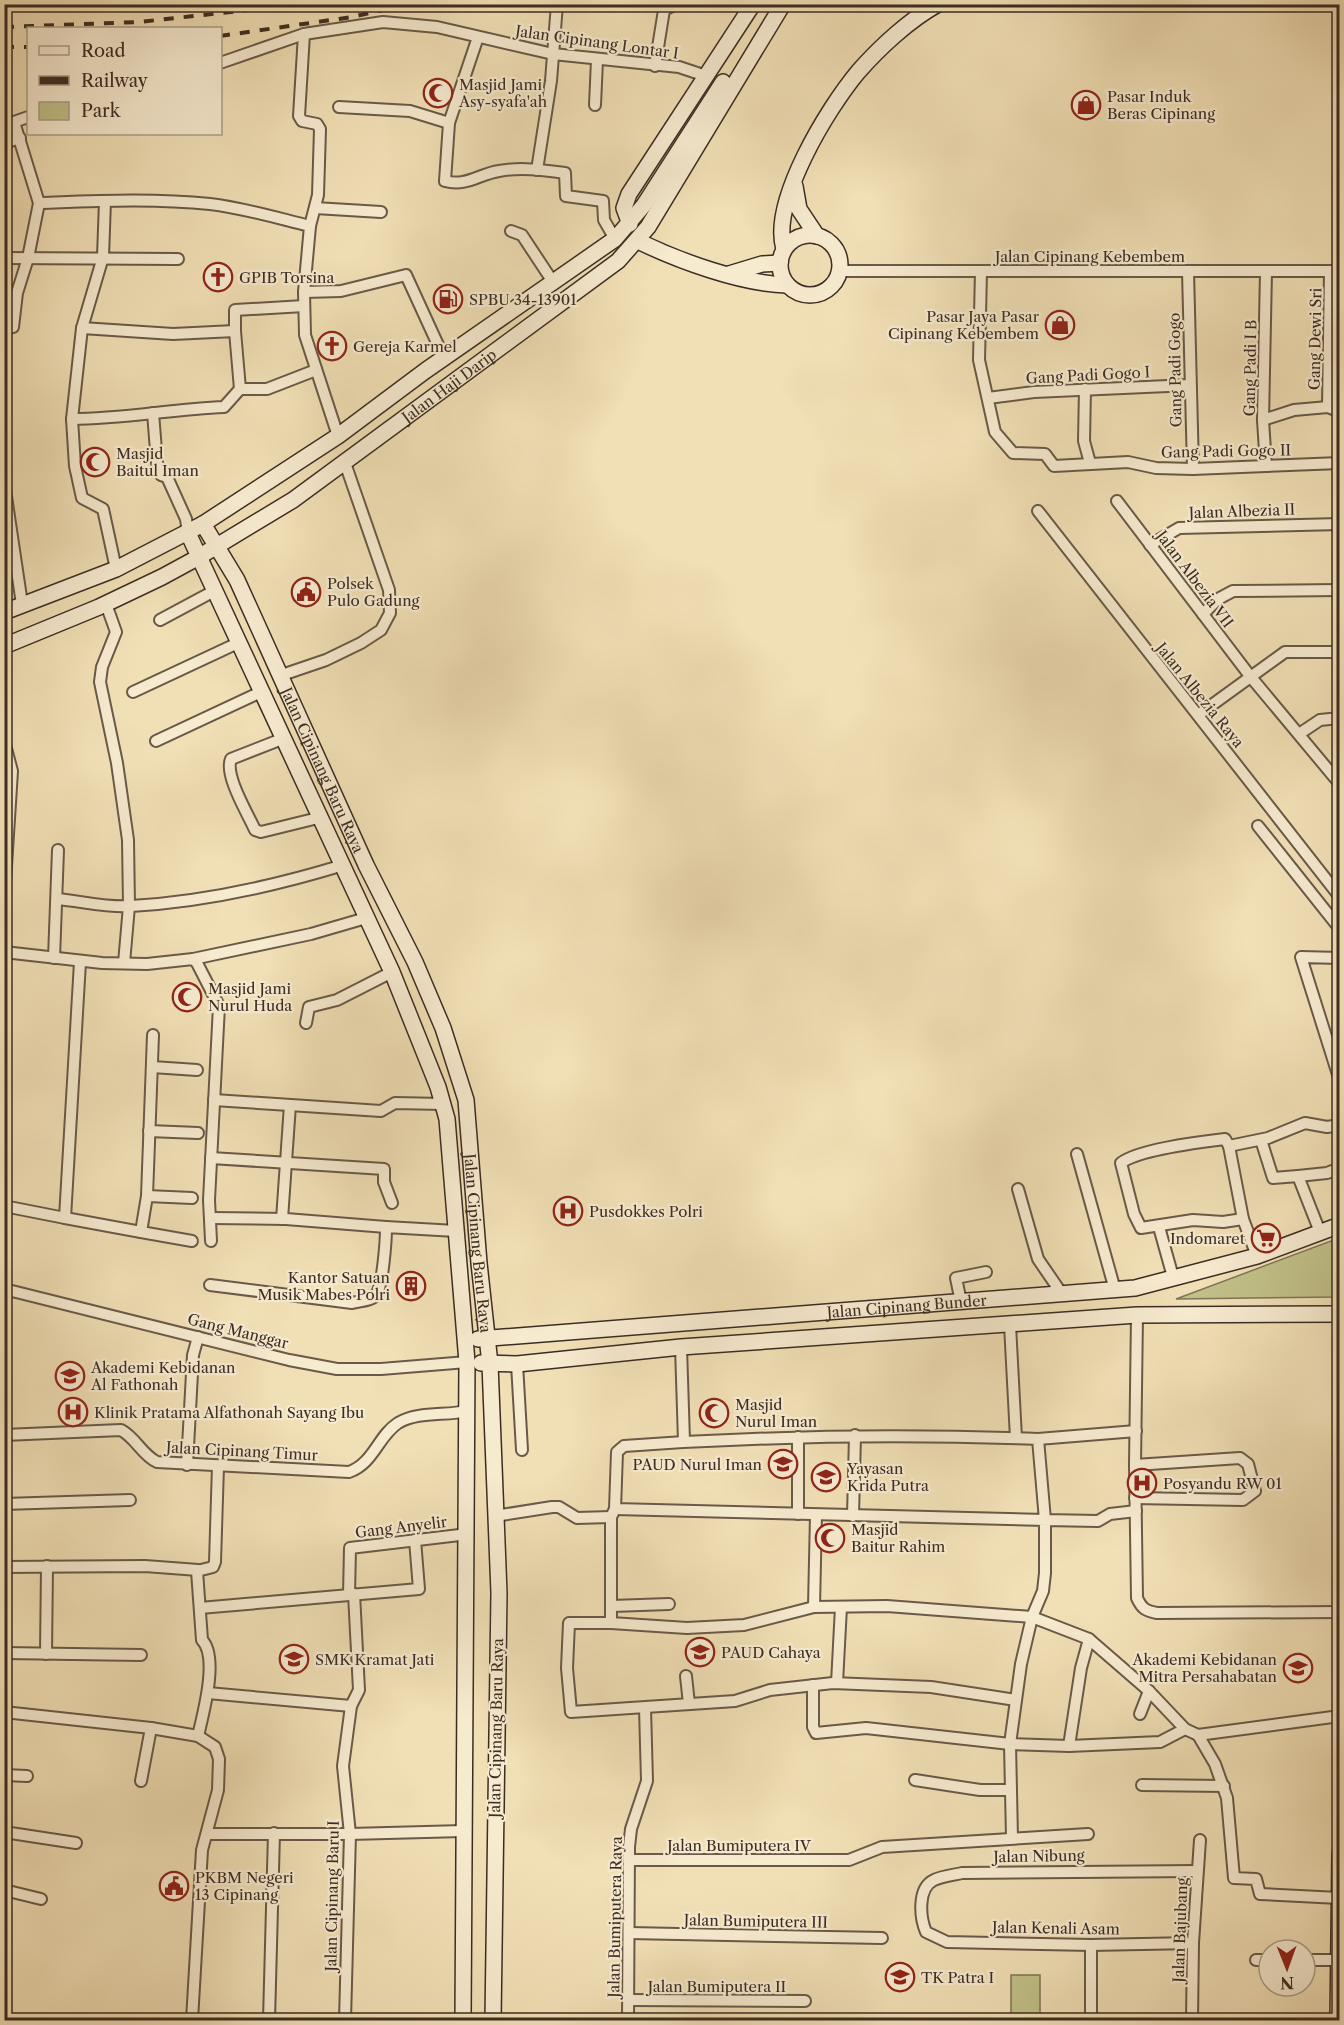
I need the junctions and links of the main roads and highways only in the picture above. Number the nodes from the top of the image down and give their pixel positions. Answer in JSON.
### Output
{"nodes":[{"id":1,"x":753,"y":4,"type":"edge"},
{"id":2,"x":774,"y":4,"type":"edge"},
{"id":3,"x":783,"y":4,"type":"edge"},
{"id":4,"x":794,"y":4,"type":"edge"},
{"id":5,"x":938,"y":4,"type":"edge"},
{"id":6,"x":733,"y":75,"type":"junction"},
{"id":7,"x":794,"y":183,"type":"junction"},
{"id":8,"x":630,"y":224,"type":"junction"},
{"id":9,"x":648,"y":227,"type":"junction"},
{"id":10,"x":817,"y":236,"type":"junction"},
{"id":11,"x":638,"y":241,"type":"junction"},
{"id":12,"x":782,"y":256,"type":"junction"},
{"id":13,"x":729,"y":274,"type":"junction"},
{"id":14,"x":787,"y":285,"type":"junction"},
{"id":15,"x":202,"y":524,"type":"junction"},
{"id":16,"x":187,"y":526,"type":"junction"},
{"id":17,"x":217,"y":546,"type":"junction"},
{"id":18,"x":197,"y":558,"type":"junction"},
{"id":19,"x":4,"y":612,"type":"edge"},
{"id":20,"x":4,"y":646,"type":"edge"},
{"id":21,"x":355,"y":840,"type":"junction"},
{"id":22,"x":333,"y":850,"type":"junction"},
{"id":23,"x":366,"y":865,"type":"junction"},
{"id":24,"x":342,"y":871,"type":"junction"},
{"id":25,"x":1340,"y":1225,"type":"edge"},
{"id":26,"x":830,"y":1311,"type":"junction"},
{"id":27,"x":783,"y":1314,"type":"junction"},
{"id":28,"x":1340,"y":1314,"type":"edge"},
{"id":29,"x":834,"y":1336,"type":"junction"},
{"id":30,"x":487,"y":1339,"type":"junction"},
{"id":31,"x":466,"y":1340,"type":"junction"},
{"id":32,"x":783,"y":1340,"type":"junction"},
{"id":33,"x":467,"y":1362,"type":"junction"},
{"id":34,"x":490,"y":1364,"type":"junction"},
{"id":35,"x":1340,"y":1853,"type":"edge"},
{"id":36,"x":1339,"y":1898,"type":"edge"},
{"id":37,"x":1339,"y":1960,"type":"edge"},
{"id":38,"x":463,"y":2020,"type":"edge"},
{"id":39,"x":492,"y":2020,"type":"edge"},
{"id":40,"x":1338,"y":2020,"type":"edge"}],
"edges":[{"from":1,"to":8,"type":"main road"},
{"from":2,"to":6,"type":"main road","name":"Jalan Haji Darip"},
{"from":3,"to":6,"type":"main road","name":"Jalan Haji Darip"},
{"from":4,"to":9,"type":"main road"},
{"from":5,"to":7,"type":"main road"},
{"from":6,"to":8,"type":"main road","name":"Jalan Haji Darip"},
{"from":6,"to":9,"type":"main road","name":"Jalan Haji Darip"},
{"from":7,"to":10,"type":"main road"},
{"from":7,"to":12,"type":"main road"},
{"from":8,"to":15,"type":"main road","name":"Jalan Haji Darip"},
{"from":9,"to":11,"type":"main road","name":"Jalan Haji Darip"},
{"from":10,"to":12,"type":"main road"},
{"from":10,"to":14,"type":"main road"},
{"from":11,"to":13,"type":"main road"},
{"from":11,"to":17,"type":"main road","name":"Jalan Haji Darip"},
{"from":12,"to":13,"type":"main road"},
{"from":12,"to":14,"type":"main road"},
{"from":13,"to":14,"type":"main road"},
{"from":15,"to":16,"type":"main road","name":"Jalan Haji Darip"},
{"from":15,"to":17,"type":"main road","name":"Jalan Cipinang Baru Raya"},
{"from":16,"to":18,"type":"main road","name":"Jalan Cipinang Baru Raya"},
{"from":16,"to":19,"type":"main road","name":"Jalan Haji Darip"},
{"from":17,"to":18,"type":"main road","name":"Jalan Haji Darip"},
{"from":17,"to":21,"type":"main road","name":"Jalan Cipinang Baru Raya"},
{"from":18,"to":20,"type":"main road","name":"Jalan Haji Darip"},
{"from":18,"to":22,"type":"main road","name":"Jalan Cipinang Baru Raya"},
{"from":21,"to":22,"type":"main road"},
{"from":21,"to":23,"type":"main road","name":"Jalan Cipinang Baru Raya"},
{"from":22,"to":24,"type":"main road","name":"Jalan Cipinang Baru Raya"},
{"from":23,"to":24,"type":"main road"},
{"from":23,"to":30,"type":"main road","name":"Jalan Cipinang Baru Raya"},
{"from":24,"to":31,"type":"main road","name":"Jalan Cipinang Baru Raya"},
{"from":25,"to":26,"type":"main road","name":"Jalan Cipinang Bunder"},
{"from":26,"to":27,"type":"main road","name":"Jalan Cipinang Bunder"},
{"from":26,"to":29,"type":"main road"},
{"from":27,"to":30,"type":"main road","name":"Jalan Cipinang Bunder"},
{"from":27,"to":32,"type":"main road"},
{"from":28,"to":29,"type":"main road","name":"Jalan Cipinang Bunder"},
{"from":29,"to":32,"type":"main road","name":"Jalan Cipinang Bunder"},
{"from":30,"to":31,"type":"main road","name":"Jalan Cipinang Bunder"},
{"from":30,"to":34,"type":"main road","name":"Jalan Cipinang Baru Raya"},
{"from":31,"to":33,"type":"main road","name":"Jalan Cipinang Baru Raya"},
{"from":32,"to":34,"type":"main road","name":"Jalan Cipinang Bunder"},
{"from":33,"to":34,"type":"main road","name":"Jalan Cipinang Bunder"},
{"from":33,"to":38,"type":"main road","name":"Jalan Cipinang Baru Raya"},
{"from":34,"to":39,"type":"main road","name":"Jalan Cipinang Baru Raya"},
{"from":35,"to":36,"type":"main road"},
{"from":36,"to":37,"type":"main road"},
{"from":37,"to":40,"type":"main road"}]}
